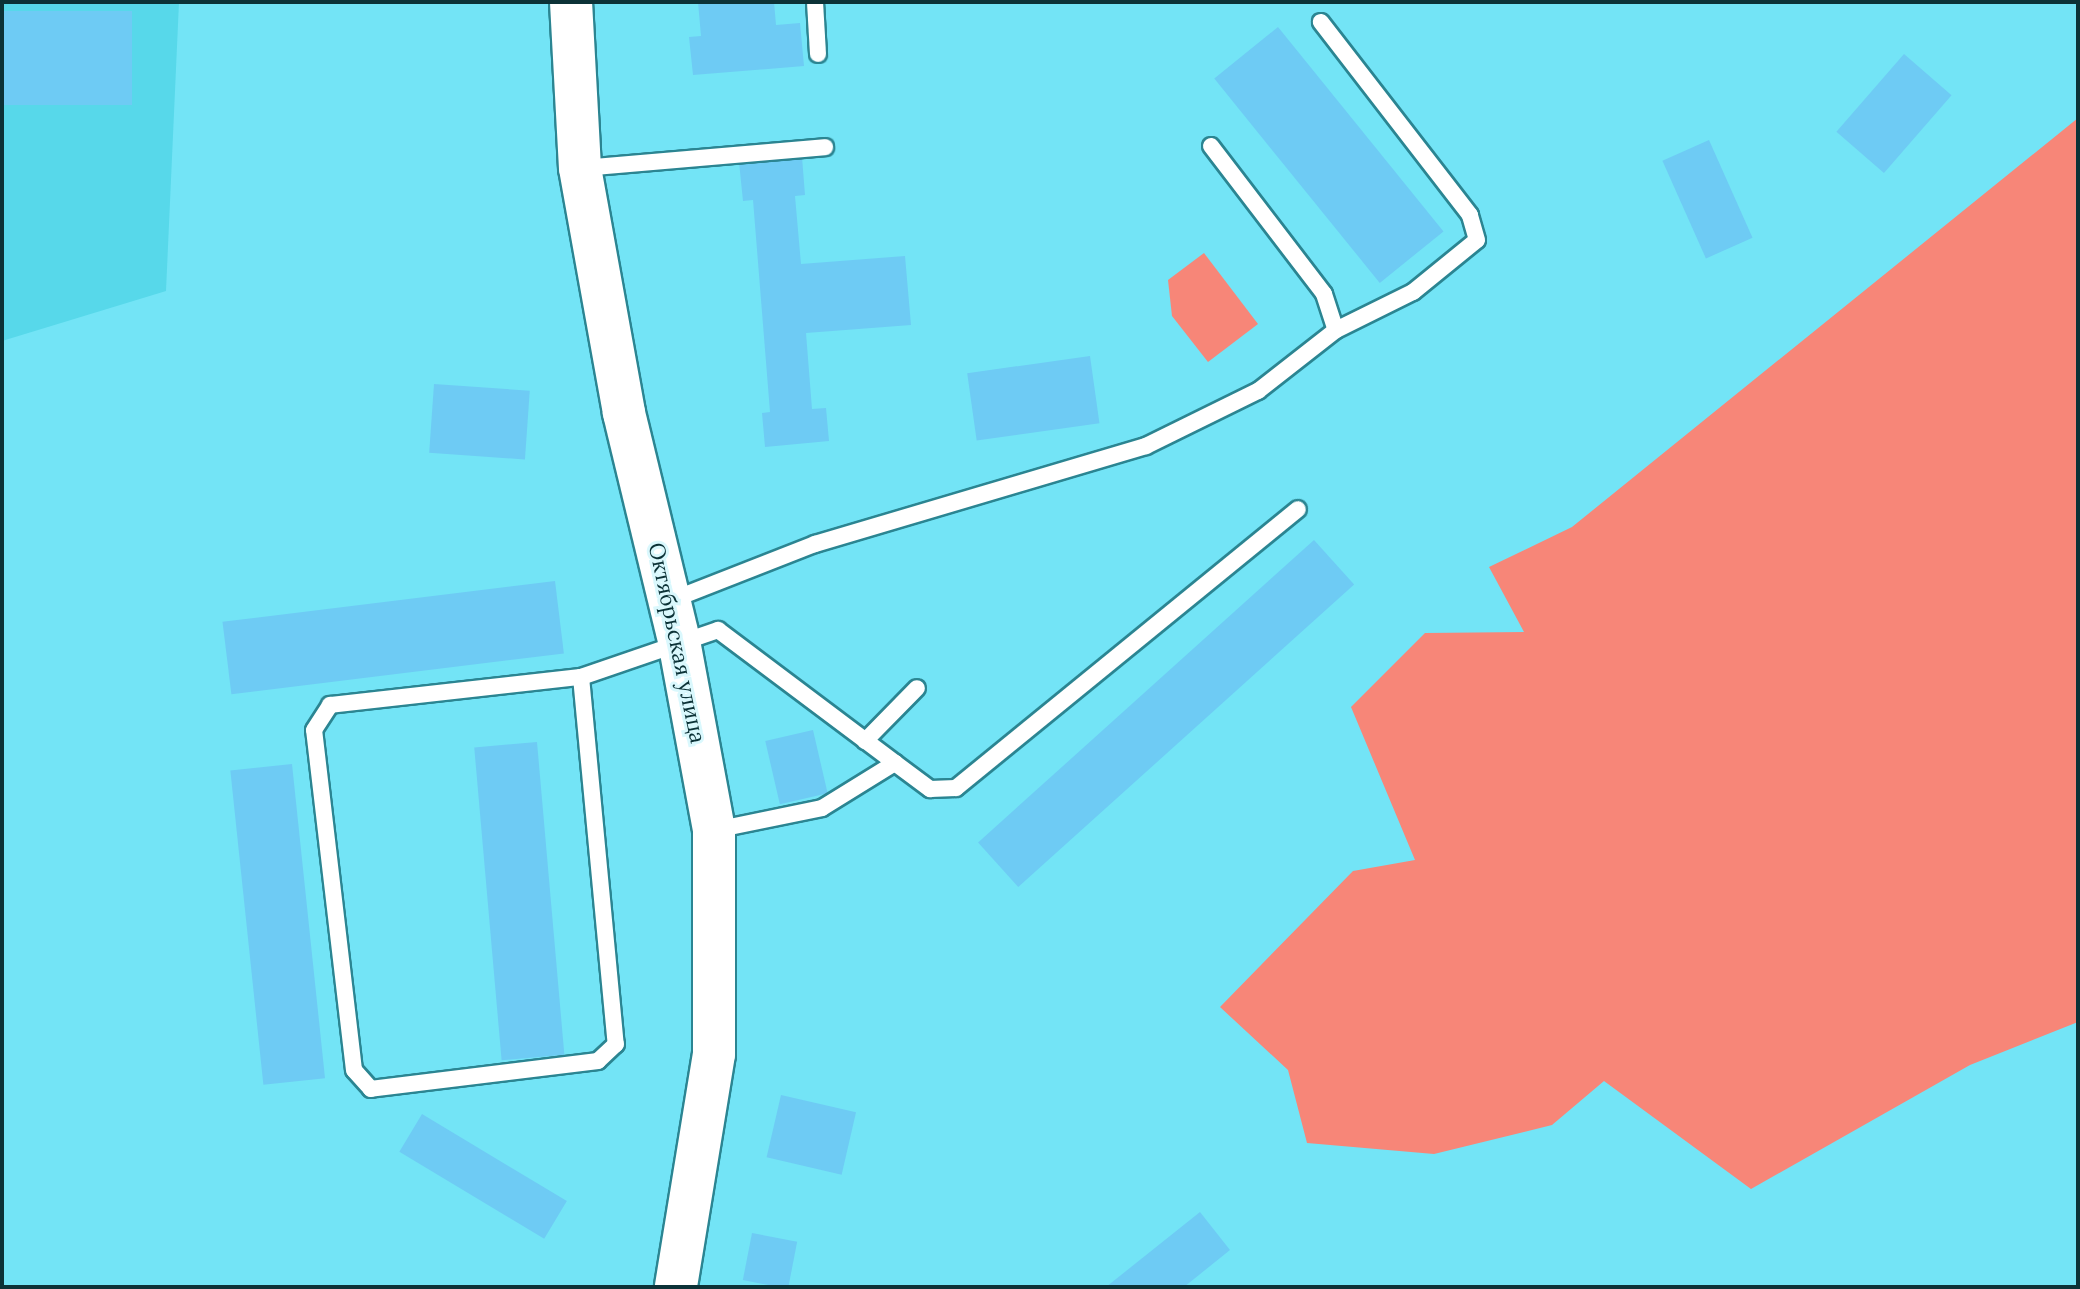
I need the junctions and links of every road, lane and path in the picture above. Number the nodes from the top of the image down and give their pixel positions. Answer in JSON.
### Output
{"nodes":[{"id":1,"x":571,"y":2,"type":"edge"},
{"id":2,"x":815,"y":2,"type":"edge"},
{"id":3,"x":1321,"y":22,"type":"dead end"},
{"id":4,"x":818,"y":54,"type":"dead end"},
{"id":5,"x":1211,"y":146,"type":"dead end"},
{"id":6,"x":825,"y":147,"type":"dead end"},
{"id":7,"x":580,"y":168,"type":"junction"},
{"id":8,"x":1336,"y":330,"type":"junction"},
{"id":9,"x":1298,"y":509,"type":"dead end"},
{"id":10,"x":670,"y":601,"type":"junction"},
{"id":11,"x":679,"y":641,"type":"junction"},
{"id":12,"x":581,"y":677,"type":"junction"},
{"id":13,"x":917,"y":688,"type":"dead end"},
{"id":14,"x":865,"y":741,"type":"junction"},
{"id":15,"x":895,"y":763,"type":"junction"},
{"id":16,"x":714,"y":830,"type":"junction"},
{"id":17,"x":676,"y":1287,"type":"edge"}],
"edges":[{"from":1,"to":7,"type":"street","name":"Октябрьская улица"},
{"from":2,"to":4,"type":"lane"},
{"from":3,"to":8,"type":"lane"},
{"from":5,"to":8,"type":"lane"},
{"from":6,"to":7,"type":"lane"},
{"from":7,"to":10,"type":"street","name":"Октябрьская улица"},
{"from":8,"to":10,"type":"lane"},
{"from":9,"to":15,"type":"lane"},
{"from":10,"to":11,"type":"street","name":"Октябрьская улица"},
{"from":11,"to":12,"type":"lane"},
{"from":11,"to":14,"type":"lane"},
{"from":11,"to":16,"type":"street","name":"Октябрьская улица"},
{"from":12,"to":12,"type":"lane"},
{"from":13,"to":14,"type":"lane"},
{"from":14,"to":15,"type":"lane"},
{"from":15,"to":16,"type":"lane"},
{"from":16,"to":17,"type":"street","name":"Октябрьская улица"}]}
